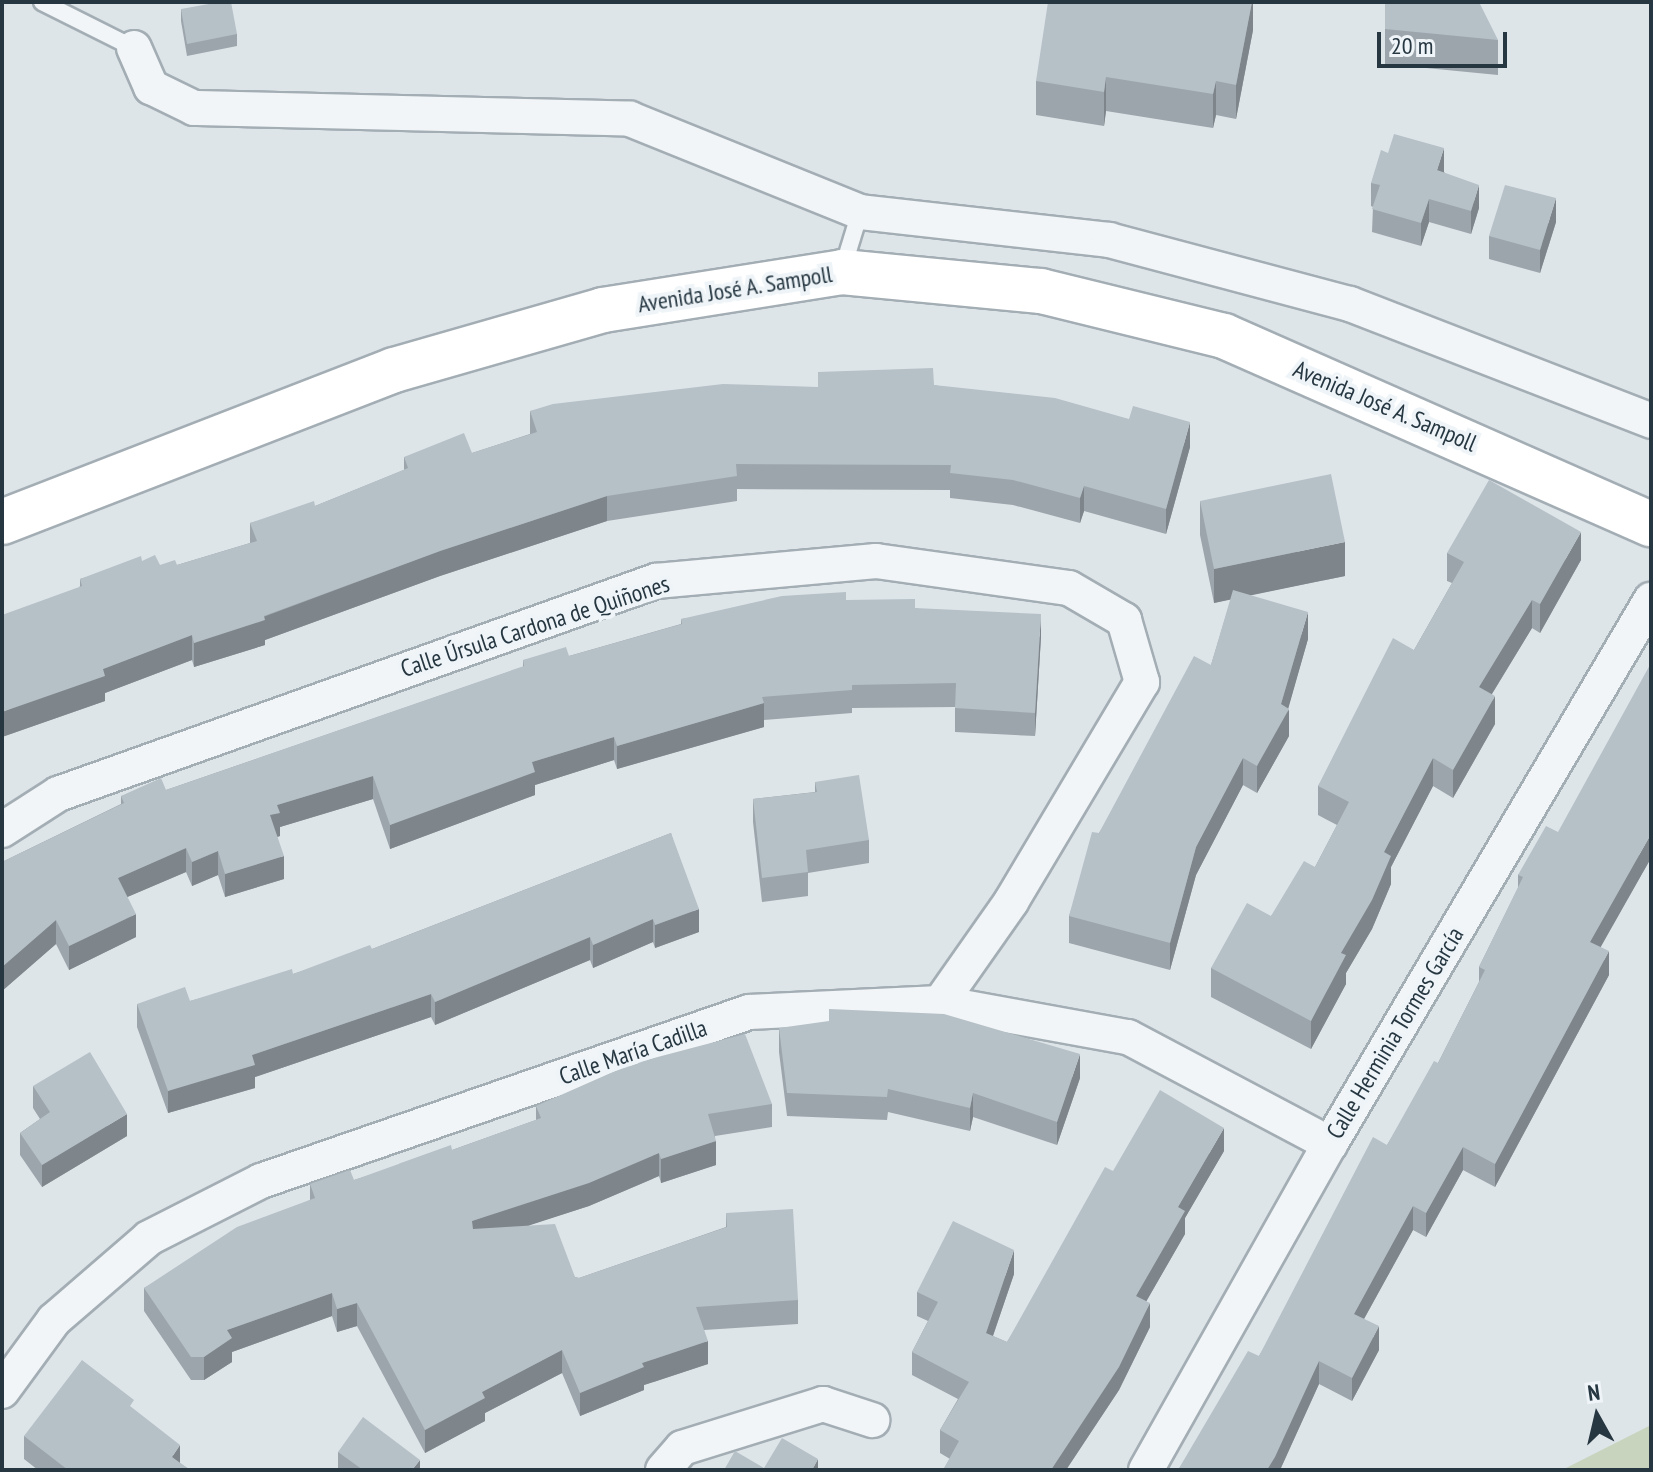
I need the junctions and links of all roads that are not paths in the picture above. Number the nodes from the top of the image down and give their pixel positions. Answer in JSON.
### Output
{"nodes":[{"id":1,"x":42,"y":2,"type":"edge"},
{"id":2,"x":134,"y":48,"type":"joint"},
{"id":3,"x":860,"y":212,"type":"junction"},
{"id":4,"x":842,"y":272,"type":"junction"},
{"id":5,"x":1651,"y":421,"type":"edge"},
{"id":6,"x":2,"y":522,"type":"edge"},
{"id":7,"x":1651,"y":524,"type":"edge"},
{"id":8,"x":1651,"y":600,"type":"edge"},
{"id":9,"x":2,"y":830,"type":"edge"},
{"id":10,"x":940,"y":1003,"type":"junction"},
{"id":11,"x":1330,"y":1144,"type":"junction"},
{"id":12,"x":2,"y":1391,"type":"edge"},
{"id":13,"x":872,"y":1420,"type":"dead end"},
{"id":14,"x":663,"y":1470,"type":"edge"},
{"id":15,"x":1146,"y":1470,"type":"edge"}],
"edges":[{"from":1,"to":2,"type":"lane"},
{"from":2,"to":3,"type":"street"},
{"from":3,"to":4,"type":"lane"},
{"from":3,"to":5,"type":"street"},
{"from":4,"to":6,"type":"street","name":"Avenida José A. Sampoll"},
{"from":4,"to":7,"type":"street","name":"Avenida José A. Sampoll"},
{"from":8,"to":11,"type":"street","name":"Calle Herminia Tormes García"},
{"from":9,"to":10,"type":"street","name":"Calle Úrsula Cardona de Quiñones"},
{"from":10,"to":11,"type":"street","name":"Calle María Cadilla"},
{"from":10,"to":12,"type":"street","name":"Calle María Cadilla"},
{"from":11,"to":15,"type":"street","name":"Calle Herminia Tormes García"},
{"from":13,"to":14,"type":"street"}]}
